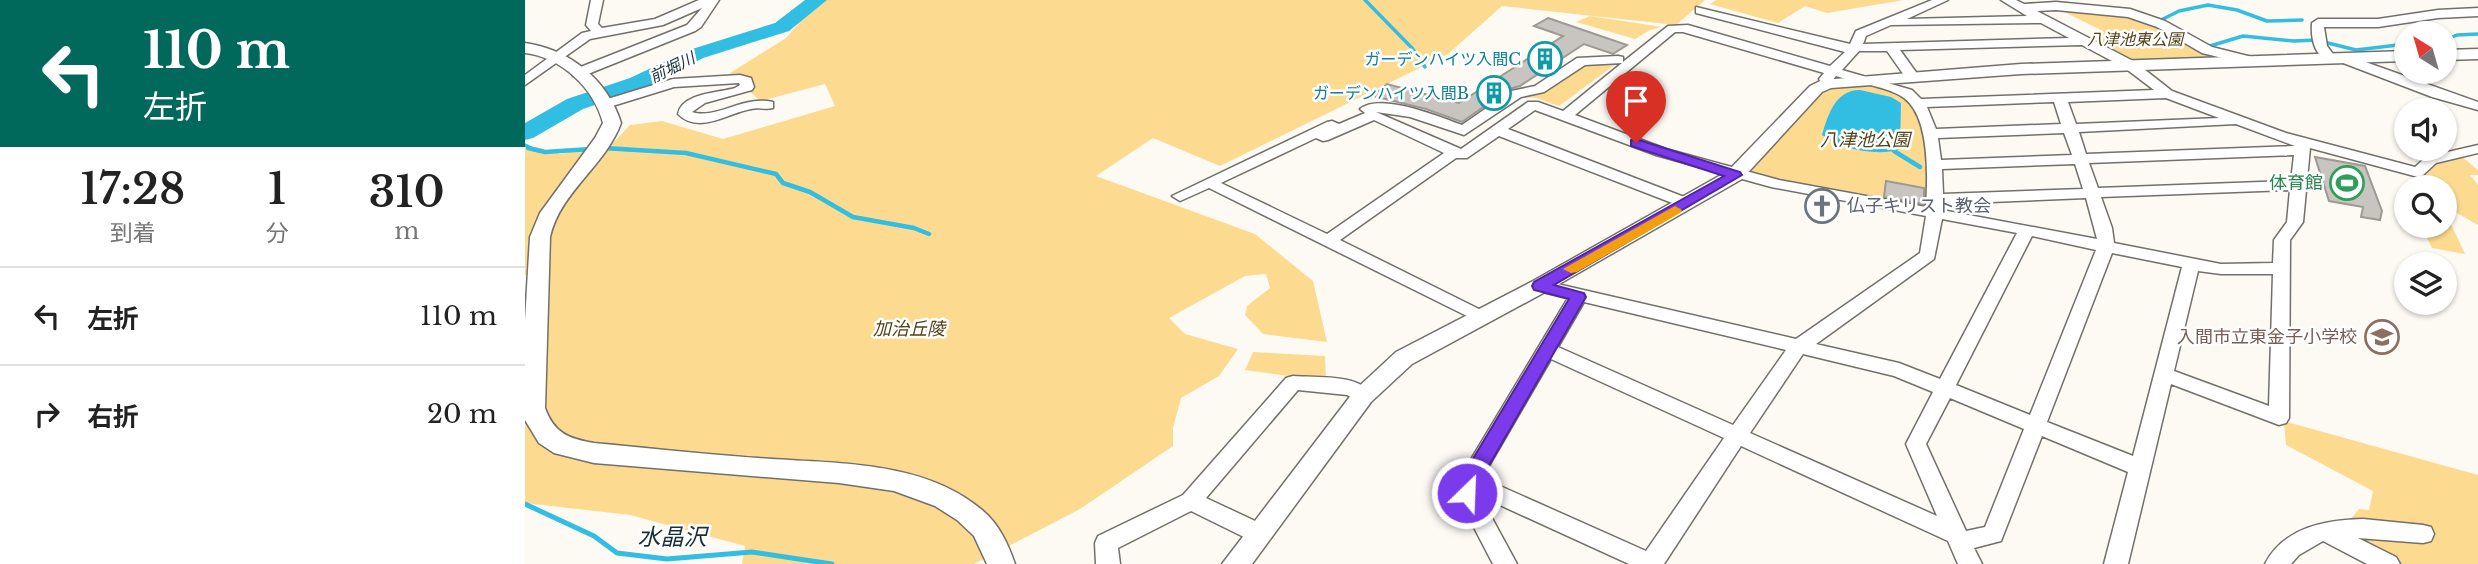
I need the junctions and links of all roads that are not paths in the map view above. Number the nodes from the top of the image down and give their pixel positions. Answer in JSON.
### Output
{"nodes":[{"id":1,"x":597,"y":0,"type":"edge"},
{"id":2,"x":711,"y":0,"type":"edge"},
{"id":3,"x":1942,"y":0,"type":"edge"},
{"id":4,"x":2007,"y":0,"type":"edge"},
{"id":5,"x":1705,"y":5,"type":"edge"},
{"id":6,"x":2022,"y":8,"type":"junction"},
{"id":7,"x":2478,"y":12,"type":"edge"},
{"id":8,"x":2045,"y":19,"type":"junction"},
{"id":9,"x":1885,"y":23,"type":"junction"},
{"id":10,"x":1691,"y":30,"type":"junction"},
{"id":11,"x":600,"y":32,"type":"junction"},
{"id":12,"x":2085,"y":41,"type":"junction"},
{"id":13,"x":1891,"y":47,"type":"junction"},
{"id":14,"x":525,"y":48,"type":"edge"},
{"id":15,"x":1855,"y":48,"type":"junction"},
{"id":16,"x":2478,"y":54,"type":"edge"},
{"id":17,"x":2457,"y":55,"type":"edge"},
{"id":18,"x":558,"y":56,"type":"junction"},
{"id":19,"x":2394,"y":56,"type":"edge"},
{"id":20,"x":2336,"y":58,"type":"junction"},
{"id":21,"x":1618,"y":60,"type":"dead end"},
{"id":22,"x":2247,"y":60,"type":"junction"},
{"id":23,"x":2130,"y":65,"type":"junction"},
{"id":24,"x":578,"y":73,"type":"junction"},
{"id":25,"x":1833,"y":73,"type":"junction"},
{"id":26,"x":1911,"y":75,"type":"junction"},
{"id":27,"x":525,"y":80,"type":"edge"},
{"id":28,"x":1860,"y":80,"type":"junction"},
{"id":29,"x":1815,"y":89,"type":"junction"},
{"id":30,"x":2167,"y":94,"type":"junction"},
{"id":31,"x":2060,"y":99,"type":"junction"},
{"id":32,"x":605,"y":103,"type":"junction"},
{"id":33,"x":1919,"y":103,"type":"junction"},
{"id":34,"x":768,"y":105,"type":"dead end"},
{"id":35,"x":2478,"y":106,"type":"edge"},
{"id":36,"x":1564,"y":117,"type":"junction"},
{"id":37,"x":2237,"y":122,"type":"junction"},
{"id":38,"x":1497,"y":130,"type":"junction"},
{"id":39,"x":2070,"y":130,"type":"junction"},
{"id":40,"x":1929,"y":134,"type":"junction"},
{"id":41,"x":1323,"y":137,"type":"dead end"},
{"id":42,"x":2302,"y":147,"type":"junction"},
{"id":43,"x":2478,"y":149,"type":"edge"},
{"id":44,"x":1455,"y":152,"type":"junction"},
{"id":45,"x":2081,"y":160,"type":"junction"},
{"id":46,"x":1935,"y":166,"type":"junction"},
{"id":47,"x":1735,"y":175,"type":"junction"},
{"id":48,"x":1210,"y":183,"type":"junction"},
{"id":49,"x":2298,"y":185,"type":"junction"},
{"id":50,"x":2092,"y":193,"type":"junction"},
{"id":51,"x":1180,"y":197,"type":"dead end"},
{"id":52,"x":1686,"y":204,"type":"junction"},
{"id":53,"x":1936,"y":206,"type":"junction"},
{"id":54,"x":2027,"y":230,"type":"junction"},
{"id":55,"x":1328,"y":241,"type":"junction"},
{"id":56,"x":2106,"y":246,"type":"junction"},
{"id":57,"x":2191,"y":264,"type":"junction"},
{"id":58,"x":2282,"y":268,"type":"junction"},
{"id":59,"x":1540,"y":286,"type":"junction"},
{"id":60,"x":531,"y":287,"type":"edge"},
{"id":61,"x":1578,"y":297,"type":"junction"},
{"id":62,"x":1481,"y":317,"type":"junction"},
{"id":63,"x":1797,"y":348,"type":"junction"},
{"id":64,"x":1548,"y":350,"type":"junction"},
{"id":65,"x":2163,"y":374,"type":"junction"},
{"id":66,"x":1946,"y":388,"type":"junction"},
{"id":67,"x":1363,"y":396,"type":"junction"},
{"id":68,"x":2035,"y":425,"type":"junction"},
{"id":69,"x":1737,"y":436,"type":"junction"},
{"id":70,"x":2141,"y":468,"type":"junction"},
{"id":71,"x":1469,"y":482,"type":"junction"},
{"id":72,"x":1191,"y":501,"type":"junction"},
{"id":73,"x":2324,"y":531,"type":"junction"},
{"id":74,"x":1260,"y":534,"type":"junction"},
{"id":75,"x":2423,"y":534,"type":"dead end"},
{"id":76,"x":1959,"y":539,"type":"junction"},
{"id":77,"x":1651,"y":563,"type":"edge"},
{"id":78,"x":1001,"y":564,"type":"edge"},
{"id":79,"x":1108,"y":564,"type":"edge"},
{"id":80,"x":1236,"y":564,"type":"edge"},
{"id":81,"x":1505,"y":564,"type":"edge"},
{"id":82,"x":1970,"y":564,"type":"edge"},
{"id":83,"x":2116,"y":564,"type":"edge"},
{"id":84,"x":2277,"y":564,"type":"edge"},
{"id":85,"x":2388,"y":564,"type":"edge"}],
"edges":[{"from":1,"to":11,"type":"street"},
{"from":2,"to":11,"type":"street"},
{"from":2,"to":24,"type":"street"},
{"from":3,"to":9,"type":"street"},
{"from":4,"to":6,"type":"street"},
{"from":5,"to":10,"type":"street"},
{"from":5,"to":15,"type":"street"},
{"from":6,"to":8,"type":"street"},
{"from":6,"to":22,"type":"street"},
{"from":7,"to":20,"type":"street"},
{"from":8,"to":9,"type":"street"},
{"from":8,"to":12,"type":"street"},
{"from":9,"to":15,"type":"street"},
{"from":10,"to":25,"type":"street"},
{"from":10,"to":36,"type":"street"},
{"from":11,"to":18,"type":"street"},
{"from":12,"to":13,"type":"street"},
{"from":12,"to":23,"type":"street"},
{"from":13,"to":15,"type":"street"},
{"from":13,"to":26,"type":"street"},
{"from":14,"to":18,"type":"street"},
{"from":15,"to":25,"type":"street"},
{"from":16,"to":17,"type":"street"},
{"from":18,"to":24,"type":"street"},
{"from":18,"to":27,"type":"street"},
{"from":19,"to":20,"type":"street"},
{"from":20,"to":22,"type":"street"},
{"from":20,"to":35,"type":"street"},
{"from":21,"to":48,"type":"street"},
{"from":22,"to":23,"type":"street"},
{"from":23,"to":26,"type":"street"},
{"from":23,"to":30,"type":"street"},
{"from":24,"to":32,"type":"street"},
{"from":25,"to":28,"type":"street"},
{"from":25,"to":29,"type":"street"},
{"from":26,"to":28,"type":"street"},
{"from":28,"to":29,"type":"street"},
{"from":28,"to":33,"type":"street"},
{"from":29,"to":47,"type":"street"},
{"from":30,"to":31,"type":"street"},
{"from":30,"to":37,"type":"street"},
{"from":31,"to":33,"type":"street"},
{"from":31,"to":39,"type":"street"},
{"from":32,"to":34,"type":"street"},
{"from":32,"to":60,"type":"street"},
{"from":33,"to":40,"type":"street"},
{"from":36,"to":38,"type":"street"},
{"from":36,"to":47,"type":"street"},
{"from":37,"to":39,"type":"street"},
{"from":37,"to":42,"type":"street"},
{"from":38,"to":44,"type":"street"},
{"from":38,"to":52,"type":"street"},
{"from":39,"to":40,"type":"street"},
{"from":39,"to":45,"type":"street"},
{"from":40,"to":46,"type":"street"},
{"from":41,"to":44,"type":"street"},
{"from":42,"to":43,"type":"street"},
{"from":42,"to":45,"type":"street"},
{"from":42,"to":49,"type":"street"},
{"from":44,"to":55,"type":"street"},
{"from":45,"to":46,"type":"street"},
{"from":45,"to":50,"type":"street"},
{"from":46,"to":53,"type":"street"},
{"from":47,"to":52,"type":"street"},
{"from":47,"to":53,"type":"street"},
{"from":48,"to":51,"type":"street"},
{"from":48,"to":55,"type":"street"},
{"from":49,"to":50,"type":"street"},
{"from":49,"to":58,"type":"street"},
{"from":50,"to":53,"type":"street"},
{"from":50,"to":56,"type":"street"},
{"from":52,"to":59,"type":"street"},
{"from":53,"to":54,"type":"street"},
{"from":53,"to":63,"type":"street"},
{"from":54,"to":56,"type":"street"},
{"from":54,"to":66,"type":"street"},
{"from":55,"to":62,"type":"street"},
{"from":56,"to":57,"type":"street"},
{"from":56,"to":68,"type":"street"},
{"from":57,"to":58,"type":"street"},
{"from":57,"to":65,"type":"street"},
{"from":58,"to":65,"type":"street"},
{"from":59,"to":61,"type":"street"},
{"from":59,"to":62,"type":"street"},
{"from":60,"to":78,"type":"street"},
{"from":61,"to":63,"type":"street"},
{"from":61,"to":64,"type":"street"},
{"from":62,"to":67,"type":"street"},
{"from":63,"to":66,"type":"street"},
{"from":63,"to":69,"type":"street"},
{"from":64,"to":69,"type":"street"},
{"from":64,"to":71,"type":"street"},
{"from":65,"to":70,"type":"street"},
{"from":66,"to":68,"type":"street"},
{"from":66,"to":76,"type":"street"},
{"from":67,"to":72,"type":"street"},
{"from":67,"to":74,"type":"street"},
{"from":68,"to":70,"type":"street"},
{"from":68,"to":76,"type":"street"},
{"from":69,"to":76,"type":"street"},
{"from":69,"to":77,"type":"street"},
{"from":70,"to":83,"type":"street"},
{"from":71,"to":77,"type":"street"},
{"from":71,"to":81,"type":"street"},
{"from":72,"to":74,"type":"street"},
{"from":72,"to":79,"type":"street"},
{"from":73,"to":75,"type":"street"},
{"from":73,"to":84,"type":"street"},
{"from":73,"to":85,"type":"street"},
{"from":74,"to":80,"type":"street"},
{"from":76,"to":82,"type":"street"}]}
